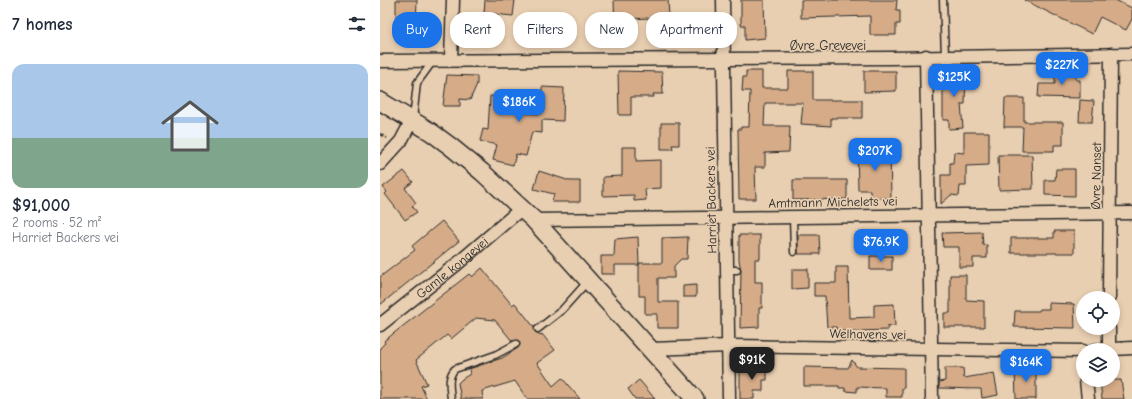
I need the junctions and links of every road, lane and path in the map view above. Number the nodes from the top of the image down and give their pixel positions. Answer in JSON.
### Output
{"nodes":[{"id":1,"x":453,"y":0,"type":"edge"},
{"id":2,"x":723,"y":0,"type":"edge"},
{"id":3,"x":943,"y":0,"type":"edge"},
{"id":4,"x":1111,"y":54,"type":"junction"},
{"id":5,"x":1132,"y":54,"type":"edge"},
{"id":6,"x":926,"y":56,"type":"junction"},
{"id":7,"x":945,"y":56,"type":"junction"},
{"id":8,"x":724,"y":59,"type":"junction"},
{"id":9,"x":433,"y":60,"type":"junction"},
{"id":10,"x":451,"y":60,"type":"junction"},
{"id":11,"x":380,"y":61,"type":"edge"},
{"id":12,"x":380,"y":101,"type":"edge"},
{"id":13,"x":412,"y":120,"type":"junction"},
{"id":14,"x":380,"y":134,"type":"edge"},
{"id":15,"x":387,"y":138,"type":"dead end"},
{"id":16,"x":380,"y":164,"type":"edge"},
{"id":17,"x":521,"y":209,"type":"junction"},
{"id":18,"x":1109,"y":213,"type":"junction"},
{"id":19,"x":1132,"y":213,"type":"edge"},
{"id":20,"x":928,"y":215,"type":"junction"},
{"id":21,"x":794,"y":217,"type":"junction"},
{"id":22,"x":725,"y":218,"type":"junction"},
{"id":23,"x":534,"y":220,"type":"junction"},
{"id":24,"x":794,"y":252,"type":"dead end"},
{"id":25,"x":589,"y":280,"type":"junction"},
{"id":26,"x":1109,"y":291,"type":"edge"},
{"id":27,"x":380,"y":325,"type":"edge"},
{"id":28,"x":538,"y":329,"type":"dead end"},
{"id":29,"x":516,"y":344,"type":"dead end"},
{"id":30,"x":729,"y":346,"type":"junction"},
{"id":31,"x":930,"y":348,"type":"junction"},
{"id":32,"x":1120,"y":348,"type":"edge"},
{"id":33,"x":1132,"y":348,"type":"edge"},
{"id":34,"x":652,"y":349,"type":"junction"},
{"id":35,"x":1076,"y":352,"type":"edge"},
{"id":36,"x":1087,"y":387,"type":"edge"},
{"id":37,"x":451,"y":399,"type":"edge"},
{"id":38,"x":695,"y":399,"type":"edge"},
{"id":39,"x":729,"y":399,"type":"edge"},
{"id":40,"x":932,"y":399,"type":"edge"},
{"id":41,"x":1088,"y":399,"type":"edge"}],
"edges":[{"from":1,"to":10,"type":"street"},
{"from":2,"to":8,"type":"street","name":"Harriet Backers vei"},
{"from":3,"to":7,"type":"lane"},
{"from":4,"to":5,"type":"street","name":"Øvre Grevevei"},
{"from":4,"to":7,"type":"street","name":"Øvre Grevevei"},
{"from":4,"to":18,"type":"street","name":"Øvre Nanset"},
{"from":6,"to":7,"type":"street","name":"Øvre Grevevei"},
{"from":6,"to":8,"type":"street","name":"Øvre Grevevei"},
{"from":6,"to":20,"type":"street"},
{"from":8,"to":10,"type":"street","name":"Øvre Grevevei"},
{"from":8,"to":22,"type":"street","name":"Harriet Backers vei"},
{"from":9,"to":10,"type":"street","name":"Øvre Grevevei"},
{"from":9,"to":11,"type":"street","name":"Øvre Grevevei"},
{"from":9,"to":13,"type":"lane"},
{"from":12,"to":13,"type":"street"},
{"from":13,"to":16,"type":"street"},
{"from":13,"to":17,"type":"street"},
{"from":14,"to":15,"type":"path"},
{"from":17,"to":23,"type":"street"},
{"from":17,"to":27,"type":"street","name":"Gamle kongevei"},
{"from":18,"to":19,"type":"street","name":"Amtmann Michelets vei"},
{"from":18,"to":20,"type":"street","name":"Amtmann Michelets vei"},
{"from":18,"to":26,"type":"street","name":"Øvre Nanset"},
{"from":20,"to":21,"type":"street","name":"Amtmann Michelets vei"},
{"from":20,"to":31,"type":"street"},
{"from":21,"to":22,"type":"street","name":"Amtmann Michelets vei"},
{"from":21,"to":24,"type":"lane"},
{"from":22,"to":23,"type":"street","name":"Amtmann Michelets vei"},
{"from":22,"to":30,"type":"street","name":"Harriet Backers vei"},
{"from":23,"to":25,"type":"street"},
{"from":25,"to":28,"type":"lane"},
{"from":25,"to":34,"type":"street"},
{"from":29,"to":37,"type":"lane"},
{"from":30,"to":31,"type":"street","name":"Welhavens vei"},
{"from":30,"to":34,"type":"street","name":"Welhavens vei"},
{"from":30,"to":39,"type":"street","name":"Harriet Backers vei"},
{"from":31,"to":35,"type":"street","name":"Welhavens vei"},
{"from":31,"to":40,"type":"street"},
{"from":32,"to":33,"type":"street"},
{"from":34,"to":38,"type":"street"},
{"from":36,"to":41,"type":"street"}]}
